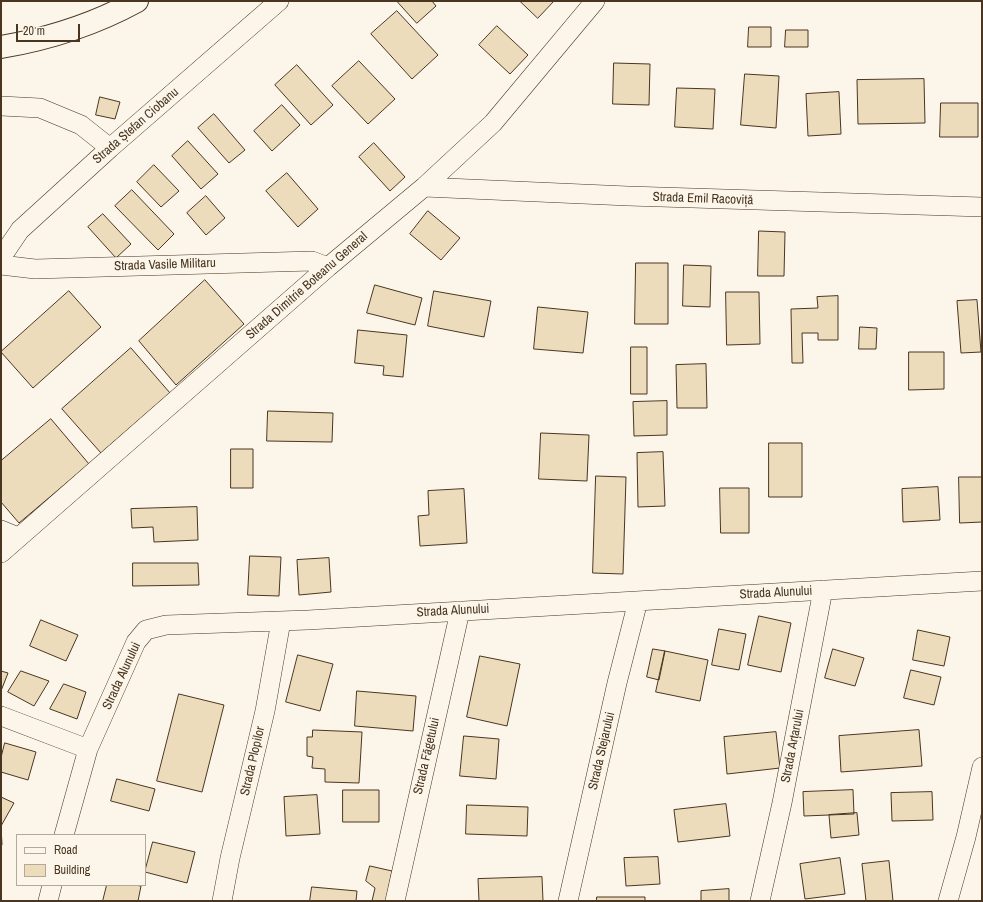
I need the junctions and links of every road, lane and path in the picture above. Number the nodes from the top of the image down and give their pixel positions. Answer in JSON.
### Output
{"nodes":[{"id":1,"x":137,"y":1,"type":"edge"},
{"id":2,"x":279,"y":1,"type":"edge"},
{"id":3,"x":595,"y":1,"type":"edge"},
{"id":4,"x":1,"y":47,"type":"edge"},
{"id":5,"x":1,"y":106,"type":"edge"},
{"id":6,"x":110,"y":148,"type":"junction"},
{"id":7,"x":424,"y":187,"type":"junction"},
{"id":8,"x":982,"y":207,"type":"edge"},
{"id":9,"x":1,"y":258,"type":"edge"},
{"id":10,"x":1,"y":265,"type":"edge"},
{"id":11,"x":328,"y":268,"type":"junction"},
{"id":12,"x":10,"y":534,"type":"edge"},
{"id":13,"x":1,"y":553,"type":"edge"},
{"id":14,"x":982,"y":581,"type":"edge"},
{"id":15,"x":823,"y":590,"type":"junction"},
{"id":16,"x":638,"y":601,"type":"junction"},
{"id":17,"x":460,"y":611,"type":"junction"},
{"id":18,"x":281,"y":621,"type":"junction"},
{"id":19,"x":1,"y":716,"type":"edge"},
{"id":20,"x":88,"y":749,"type":"junction"},
{"id":21,"x":982,"y":767,"type":"edge"},
{"id":22,"x":64,"y":834,"type":"edge"},
{"id":23,"x":52,"y":886,"type":"edge"},
{"id":24,"x":48,"y":901,"type":"edge"},
{"id":25,"x":222,"y":901,"type":"edge"},
{"id":26,"x":395,"y":901,"type":"edge"},
{"id":27,"x":568,"y":901,"type":"edge"},
{"id":28,"x":760,"y":901,"type":"edge"},
{"id":29,"x":948,"y":901,"type":"edge"}],
"edges":[{"from":1,"to":4,"type":"main road"},
{"from":2,"to":6,"type":"street","name":"Strada Ștefan Ciobanu"},
{"from":3,"to":7,"type":"street","name":"Strada Dimitrie Boteanu General"},
{"from":5,"to":6,"type":"street"},
{"from":6,"to":9,"type":"street","name":"Strada Ștefan Ciobanu"},
{"from":7,"to":8,"type":"street","name":"Strada Emil Racoviță"},
{"from":7,"to":11,"type":"street","name":"Strada Dimitrie Boteanu General"},
{"from":10,"to":11,"type":"street","name":"Strada Vasile Militaru"},
{"from":11,"to":12,"type":"street","name":"Strada Dimitrie Boteanu General"},
{"from":12,"to":13,"type":"street","name":"Strada Dimitrie Boteanu General"},
{"from":14,"to":15,"type":"street","name":"Strada Alunului"},
{"from":15,"to":16,"type":"street","name":"Strada Alunului"},
{"from":15,"to":28,"type":"street","name":"Strada Arțarului"},
{"from":16,"to":17,"type":"street","name":"Strada Alunului"},
{"from":16,"to":27,"type":"street","name":"Strada Stejarului"},
{"from":17,"to":18,"type":"street","name":"Strada Alunului"},
{"from":17,"to":26,"type":"street","name":"Strada Făgetului"},
{"from":18,"to":20,"type":"street","name":"Strada Alunului"},
{"from":18,"to":25,"type":"street","name":"Strada Plopilor"},
{"from":19,"to":20,"type":"street"},
{"from":20,"to":22,"type":"street","name":"Strada Alunului"},
{"from":21,"to":29,"type":"street"},
{"from":23,"to":24,"type":"street"}]}
